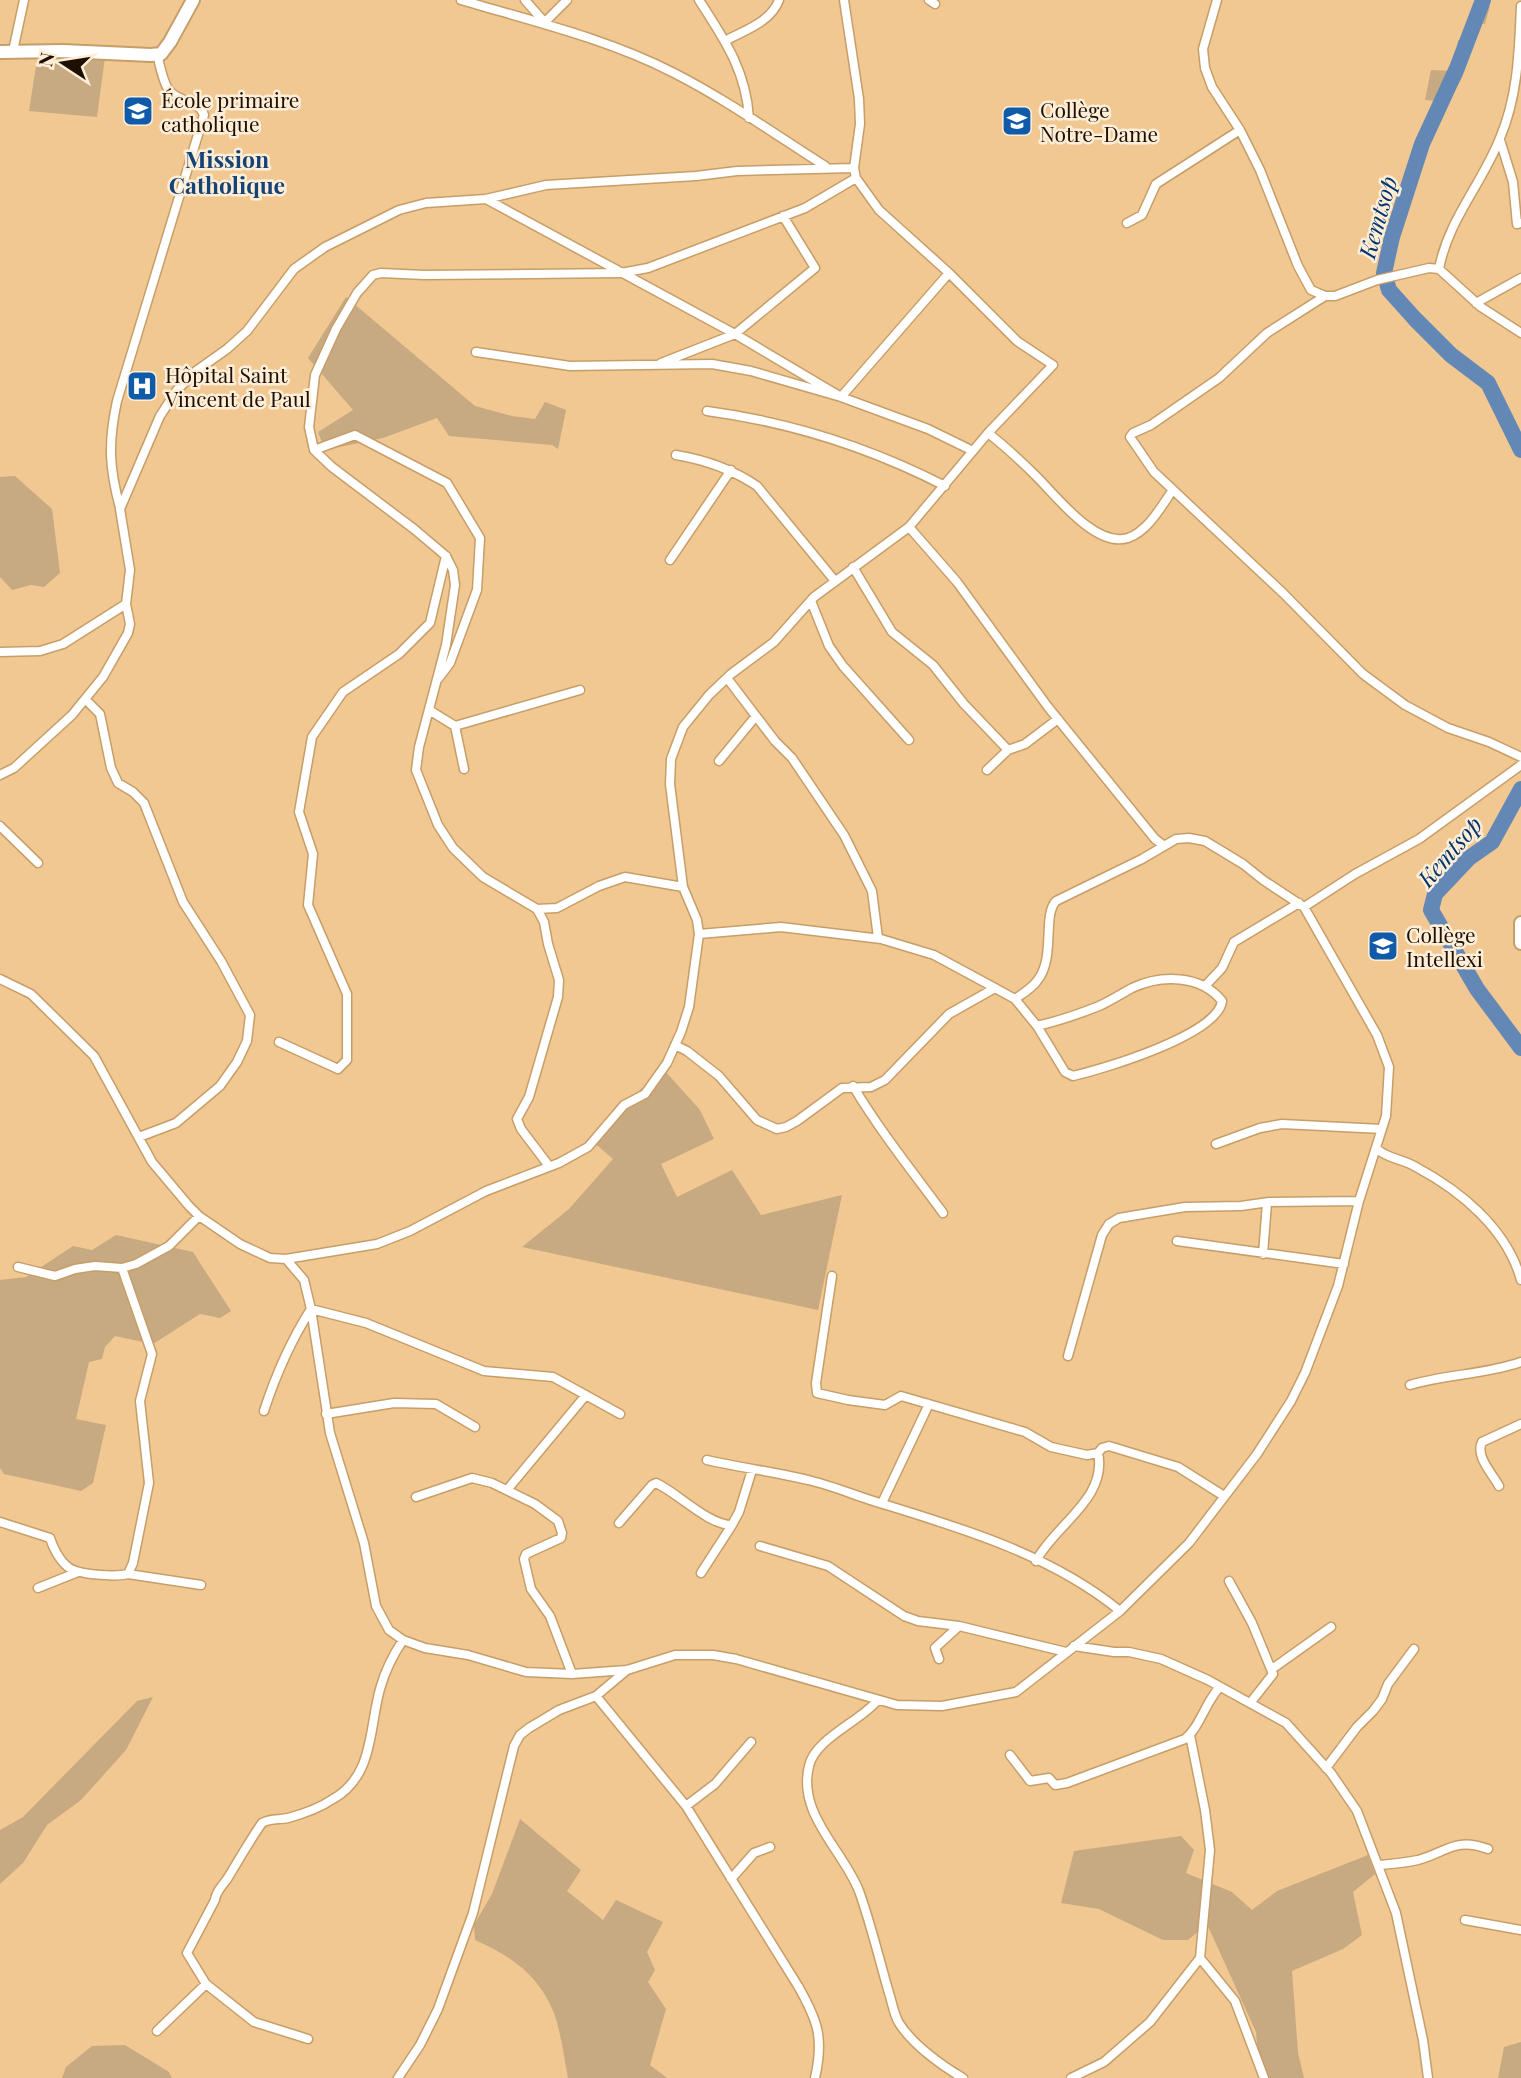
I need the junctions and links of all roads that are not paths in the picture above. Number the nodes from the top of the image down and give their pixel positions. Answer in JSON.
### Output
{"nodes":[{"id":1,"x":24,"y":0,"type":"edge"},
{"id":2,"x":461,"y":0,"type":"edge"},
{"id":3,"x":525,"y":0,"type":"edge"},
{"id":4,"x":567,"y":0,"type":"edge"},
{"id":5,"x":699,"y":0,"type":"edge"},
{"id":6,"x":779,"y":0,"type":"edge"},
{"id":7,"x":844,"y":0,"type":"edge"},
{"id":8,"x":1217,"y":0,"type":"edge"},
{"id":9,"x":194,"y":1,"type":"edge"},
{"id":10,"x":1521,"y":6,"type":"edge"},
{"id":11,"x":546,"y":24,"type":"junction"},
{"id":12,"x":725,"y":41,"type":"junction"},
{"id":13,"x":6,"y":51,"type":"edge"},
{"id":14,"x":158,"y":54,"type":"junction"},
{"id":15,"x":749,"y":118,"type":"junction"},
{"id":16,"x":1240,"y":130,"type":"junction"},
{"id":17,"x":1500,"y":140,"type":"junction"},
{"id":18,"x":826,"y":167,"type":"junction"},
{"id":19,"x":854,"y":167,"type":"junction"},
{"id":20,"x":856,"y":178,"type":"junction"},
{"id":21,"x":486,"y":199,"type":"junction"},
{"id":22,"x":783,"y":216,"type":"junction"},
{"id":23,"x":1127,"y":222,"type":"dead end"},
{"id":24,"x":1521,"y":223,"type":"edge"},
{"id":25,"x":1439,"y":270,"type":"junction"},
{"id":26,"x":621,"y":273,"type":"junction"},
{"id":27,"x":949,"y":273,"type":"junction"},
{"id":28,"x":1521,"y":278,"type":"edge"},
{"id":29,"x":1325,"y":296,"type":"junction"},
{"id":30,"x":1476,"y":303,"type":"junction"},
{"id":31,"x":1521,"y":333,"type":"edge"},
{"id":32,"x":735,"y":334,"type":"junction"},
{"id":33,"x":476,"y":352,"type":"dead end"},
{"id":34,"x":655,"y":365,"type":"junction"},
{"id":35,"x":841,"y":397,"type":"junction"},
{"id":36,"x":707,"y":411,"type":"dead end"},
{"id":37,"x":988,"y":433,"type":"junction"},
{"id":38,"x":314,"y":450,"type":"junction"},
{"id":39,"x":973,"y":451,"type":"junction"},
{"id":40,"x":676,"y":454,"type":"dead end"},
{"id":41,"x":731,"y":470,"type":"junction"},
{"id":42,"x":945,"y":486,"type":"junction"},
{"id":43,"x":1172,"y":491,"type":"junction"},
{"id":44,"x":120,"y":509,"type":"junction"},
{"id":45,"x":909,"y":527,"type":"junction"},
{"id":46,"x":446,"y":556,"type":"junction"},
{"id":47,"x":670,"y":560,"type":"dead end"},
{"id":48,"x":853,"y":567,"type":"junction"},
{"id":49,"x":835,"y":581,"type":"junction"},
{"id":50,"x":811,"y":601,"type":"junction"},
{"id":51,"x":127,"y":604,"type":"junction"},
{"id":52,"x":0,"y":652,"type":"edge"},
{"id":53,"x":727,"y":678,"type":"junction"},
{"id":54,"x":434,"y":684,"type":"junction"},
{"id":55,"x":580,"y":691,"type":"dead end"},
{"id":56,"x":85,"y":699,"type":"junction"},
{"id":57,"x":429,"y":710,"type":"junction"},
{"id":58,"x":756,"y":716,"type":"junction"},
{"id":59,"x":1058,"y":719,"type":"junction"},
{"id":60,"x":455,"y":726,"type":"junction"},
{"id":61,"x":909,"y":740,"type":"dead end"},
{"id":62,"x":1008,"y":751,"type":"junction"},
{"id":63,"x":1521,"y":757,"type":"edge"},
{"id":64,"x":719,"y":761,"type":"dead end"},
{"id":65,"x":1521,"y":765,"type":"edge"},
{"id":66,"x":464,"y":769,"type":"dead end"},
{"id":67,"x":987,"y":770,"type":"dead end"},
{"id":68,"x":0,"y":775,"type":"edge"},
{"id":69,"x":0,"y":826,"type":"edge"},
{"id":70,"x":1163,"y":845,"type":"junction"},
{"id":71,"x":38,"y":863,"type":"dead end"},
{"id":72,"x":683,"y":887,"type":"junction"},
{"id":73,"x":1302,"y":905,"type":"junction"},
{"id":74,"x":537,"y":909,"type":"junction"},
{"id":75,"x":1521,"y":923,"type":"edge"},
{"id":76,"x":699,"y":934,"type":"junction"},
{"id":77,"x":878,"y":938,"type":"junction"},
{"id":78,"x":1521,"y":943,"type":"edge"},
{"id":79,"x":0,"y":979,"type":"edge"},
{"id":80,"x":1206,"y":985,"type":"junction"},
{"id":81,"x":995,"y":988,"type":"junction"},
{"id":82,"x":1015,"y":999,"type":"junction"},
{"id":83,"x":1037,"y":1026,"type":"junction"},
{"id":84,"x":279,"y":1042,"type":"dead end"},
{"id":85,"x":675,"y":1045,"type":"junction"},
{"id":86,"x":853,"y":1086,"type":"junction"},
{"id":87,"x":1382,"y":1129,"type":"junction"},
{"id":88,"x":139,"y":1137,"type":"junction"},
{"id":89,"x":1216,"y":1144,"type":"dead end"},
{"id":90,"x":1377,"y":1149,"type":"junction"},
{"id":91,"x":550,"y":1166,"type":"junction"},
{"id":92,"x":1359,"y":1201,"type":"junction"},
{"id":93,"x":1267,"y":1203,"type":"junction"},
{"id":94,"x":943,"y":1213,"type":"dead end"},
{"id":95,"x":199,"y":1216,"type":"junction"},
{"id":96,"x":1177,"y":1241,"type":"dead end"},
{"id":97,"x":1263,"y":1254,"type":"junction"},
{"id":98,"x":286,"y":1259,"type":"junction"},
{"id":99,"x":1344,"y":1264,"type":"junction"},
{"id":100,"x":18,"y":1267,"type":"dead end"},
{"id":101,"x":122,"y":1268,"type":"junction"},
{"id":102,"x":832,"y":1276,"type":"dead end"},
{"id":103,"x":1521,"y":1280,"type":"edge"},
{"id":104,"x":311,"y":1309,"type":"junction"},
{"id":105,"x":1068,"y":1356,"type":"dead end"},
{"id":106,"x":1521,"y":1362,"type":"edge"},
{"id":107,"x":1410,"y":1385,"type":"dead end"},
{"id":108,"x":586,"y":1395,"type":"junction"},
{"id":109,"x":929,"y":1404,"type":"junction"},
{"id":110,"x":264,"y":1411,"type":"dead end"},
{"id":111,"x":620,"y":1414,"type":"dead end"},
{"id":112,"x":326,"y":1415,"type":"junction"},
{"id":113,"x":1521,"y":1424,"type":"edge"},
{"id":114,"x":475,"y":1427,"type":"dead end"},
{"id":115,"x":1098,"y":1453,"type":"junction"},
{"id":116,"x":707,"y":1460,"type":"dead end"},
{"id":117,"x":751,"y":1470,"type":"junction"},
{"id":118,"x":1499,"y":1486,"type":"dead end"},
{"id":119,"x":507,"y":1490,"type":"junction"},
{"id":120,"x":1224,"y":1496,"type":"junction"},
{"id":121,"x":416,"y":1497,"type":"dead end"},
{"id":122,"x":881,"y":1503,"type":"junction"},
{"id":123,"x":0,"y":1522,"type":"edge"},
{"id":124,"x":619,"y":1523,"type":"dead end"},
{"id":125,"x":732,"y":1525,"type":"junction"},
{"id":126,"x":760,"y":1546,"type":"dead end"},
{"id":127,"x":1037,"y":1561,"type":"junction"},
{"id":128,"x":81,"y":1571,"type":"junction"},
{"id":129,"x":701,"y":1573,"type":"dead end"},
{"id":130,"x":128,"y":1574,"type":"junction"},
{"id":131,"x":1229,"y":1581,"type":"dead end"},
{"id":132,"x":201,"y":1585,"type":"dead end"},
{"id":133,"x":38,"y":1588,"type":"dead end"},
{"id":134,"x":1120,"y":1611,"type":"junction"},
{"id":135,"x":959,"y":1626,"type":"junction"},
{"id":136,"x":1331,"y":1627,"type":"dead end"},
{"id":137,"x":403,"y":1640,"type":"junction"},
{"id":138,"x":1074,"y":1646,"type":"junction"},
{"id":139,"x":1414,"y":1649,"type":"dead end"},
{"id":140,"x":1066,"y":1652,"type":"junction"},
{"id":141,"x":939,"y":1659,"type":"dead end"},
{"id":142,"x":1272,"y":1669,"type":"junction"},
{"id":143,"x":627,"y":1670,"type":"junction"},
{"id":144,"x":572,"y":1674,"type":"junction"},
{"id":145,"x":1219,"y":1688,"type":"junction"},
{"id":146,"x":596,"y":1696,"type":"junction"},
{"id":147,"x":877,"y":1701,"type":"junction"},
{"id":148,"x":1251,"y":1702,"type":"junction"},
{"id":149,"x":1189,"y":1735,"type":"junction"},
{"id":150,"x":751,"y":1742,"type":"dead end"},
{"id":151,"x":1010,"y":1755,"type":"dead end"},
{"id":152,"x":1326,"y":1768,"type":"junction"},
{"id":153,"x":686,"y":1806,"type":"junction"},
{"id":154,"x":770,"y":1847,"type":"dead end"},
{"id":155,"x":1488,"y":1849,"type":"dead end"},
{"id":156,"x":1378,"y":1866,"type":"junction"},
{"id":157,"x":732,"y":1879,"type":"junction"},
{"id":158,"x":1465,"y":1920,"type":"dead end"},
{"id":159,"x":1521,"y":1930,"type":"edge"},
{"id":160,"x":1200,"y":1958,"type":"junction"},
{"id":161,"x":206,"y":1984,"type":"junction"},
{"id":162,"x":158,"y":2031,"type":"dead end"},
{"id":163,"x":308,"y":2039,"type":"dead end"},
{"id":164,"x":398,"y":2078,"type":"edge"},
{"id":165,"x":815,"y":2078,"type":"edge"},
{"id":166,"x":963,"y":2078,"type":"edge"},
{"id":167,"x":1071,"y":2078,"type":"edge"},
{"id":168,"x":1264,"y":2078,"type":"edge"},
{"id":169,"x":1428,"y":2078,"type":"edge"}],
"edges":[{"from":1,"to":13,"type":"street"},
{"from":2,"to":11,"type":"street"},
{"from":3,"to":11,"type":"street"},
{"from":4,"to":11,"type":"street"},
{"from":5,"to":12,"type":"street"},
{"from":6,"to":12,"type":"street"},
{"from":7,"to":19,"type":"street"},
{"from":8,"to":16,"type":"street"},
{"from":9,"to":14,"type":"street"},
{"from":10,"to":17,"type":"street"},
{"from":11,"to":15,"type":"street"},
{"from":12,"to":15,"type":"street"},
{"from":13,"to":14,"type":"street"},
{"from":14,"to":44,"type":"street"},
{"from":15,"to":18,"type":"street"},
{"from":16,"to":23,"type":"street"},
{"from":16,"to":29,"type":"street"},
{"from":17,"to":24,"type":"street"},
{"from":17,"to":25,"type":"street"},
{"from":18,"to":19,"type":"street"},
{"from":18,"to":21,"type":"street"},
{"from":19,"to":20,"type":"street"},
{"from":20,"to":22,"type":"street"},
{"from":20,"to":27,"type":"street"},
{"from":21,"to":26,"type":"street"},
{"from":21,"to":44,"type":"street"},
{"from":22,"to":26,"type":"street"},
{"from":22,"to":32,"type":"street"},
{"from":25,"to":29,"type":"street"},
{"from":25,"to":30,"type":"street"},
{"from":26,"to":32,"type":"street"},
{"from":26,"to":38,"type":"street"},
{"from":27,"to":35,"type":"street"},
{"from":27,"to":37,"type":"street"},
{"from":28,"to":30,"type":"street"},
{"from":29,"to":43,"type":"street"},
{"from":30,"to":31,"type":"street"},
{"from":32,"to":34,"type":"street"},
{"from":32,"to":35,"type":"street"},
{"from":33,"to":34,"type":"street"},
{"from":34,"to":35,"type":"street"},
{"from":35,"to":39,"type":"street"},
{"from":36,"to":42,"type":"street"},
{"from":37,"to":39,"type":"street"},
{"from":37,"to":43,"type":"street"},
{"from":38,"to":46,"type":"street"},
{"from":38,"to":54,"type":"street"},
{"from":39,"to":42,"type":"street"},
{"from":40,"to":41,"type":"street"},
{"from":41,"to":47,"type":"street"},
{"from":41,"to":49,"type":"street"},
{"from":42,"to":45,"type":"street"},
{"from":43,"to":63,"type":"street"},
{"from":44,"to":51,"type":"street"},
{"from":45,"to":48,"type":"street"},
{"from":45,"to":59,"type":"street"},
{"from":46,"to":54,"type":"street"},
{"from":46,"to":84,"type":"street"},
{"from":48,"to":49,"type":"street"},
{"from":48,"to":62,"type":"street"},
{"from":49,"to":50,"type":"street"},
{"from":50,"to":53,"type":"street"},
{"from":50,"to":61,"type":"street"},
{"from":51,"to":52,"type":"street"},
{"from":51,"to":56,"type":"street"},
{"from":53,"to":58,"type":"street"},
{"from":53,"to":72,"type":"street"},
{"from":54,"to":57,"type":"street"},
{"from":55,"to":60,"type":"street"},
{"from":56,"to":68,"type":"street"},
{"from":56,"to":88,"type":"street"},
{"from":57,"to":60,"type":"street"},
{"from":57,"to":74,"type":"street"},
{"from":58,"to":64,"type":"street"},
{"from":58,"to":77,"type":"street"},
{"from":59,"to":62,"type":"street"},
{"from":59,"to":70,"type":"street"},
{"from":60,"to":66,"type":"street"},
{"from":62,"to":67,"type":"street"},
{"from":65,"to":73,"type":"street"},
{"from":69,"to":71,"type":"street"},
{"from":70,"to":73,"type":"street"},
{"from":70,"to":82,"type":"street"},
{"from":72,"to":74,"type":"street"},
{"from":72,"to":76,"type":"street"},
{"from":73,"to":80,"type":"street"},
{"from":73,"to":87,"type":"street"},
{"from":74,"to":91,"type":"street"},
{"from":75,"to":78,"type":"street"},
{"from":76,"to":77,"type":"street"},
{"from":76,"to":85,"type":"street"},
{"from":77,"to":81,"type":"street"},
{"from":79,"to":88,"type":"street"},
{"from":80,"to":83,"type":"street"},
{"from":80,"to":83,"type":"street"},
{"from":81,"to":82,"type":"street"},
{"from":81,"to":86,"type":"street"},
{"from":82,"to":83,"type":"street"},
{"from":85,"to":86,"type":"street"},
{"from":85,"to":91,"type":"street"},
{"from":86,"to":94,"type":"street"},
{"from":87,"to":89,"type":"street"},
{"from":87,"to":90,"type":"street"},
{"from":88,"to":95,"type":"street"},
{"from":90,"to":92,"type":"street"},
{"from":90,"to":103,"type":"street"},
{"from":91,"to":98,"type":"street"},
{"from":92,"to":93,"type":"street"},
{"from":92,"to":99,"type":"street"},
{"from":93,"to":97,"type":"street"},
{"from":93,"to":105,"type":"street"},
{"from":95,"to":98,"type":"street"},
{"from":95,"to":101,"type":"street"},
{"from":96,"to":97,"type":"street"},
{"from":97,"to":99,"type":"street"},
{"from":98,"to":104,"type":"street"},
{"from":99,"to":120,"type":"street"},
{"from":100,"to":101,"type":"street"},
{"from":101,"to":130,"type":"street"},
{"from":102,"to":109,"type":"street"},
{"from":104,"to":108,"type":"street"},
{"from":104,"to":110,"type":"street"},
{"from":104,"to":112,"type":"street"},
{"from":106,"to":107,"type":"street"},
{"from":108,"to":111,"type":"street"},
{"from":108,"to":119,"type":"street"},
{"from":109,"to":115,"type":"street"},
{"from":109,"to":122,"type":"street"},
{"from":112,"to":114,"type":"street"},
{"from":112,"to":137,"type":"street"},
{"from":113,"to":118,"type":"street"},
{"from":115,"to":120,"type":"street"},
{"from":115,"to":127,"type":"street"},
{"from":116,"to":117,"type":"street"},
{"from":117,"to":122,"type":"street"},
{"from":117,"to":125,"type":"street"},
{"from":119,"to":121,"type":"street"},
{"from":119,"to":144,"type":"street"},
{"from":120,"to":134,"type":"street"},
{"from":122,"to":127,"type":"street"},
{"from":123,"to":128,"type":"street"},
{"from":124,"to":125,"type":"street"},
{"from":125,"to":129,"type":"street"},
{"from":126,"to":135,"type":"street"},
{"from":127,"to":134,"type":"street"},
{"from":128,"to":130,"type":"street"},
{"from":128,"to":133,"type":"street"},
{"from":130,"to":132,"type":"street"},
{"from":131,"to":142,"type":"street"},
{"from":134,"to":138,"type":"street"},
{"from":135,"to":140,"type":"street"},
{"from":135,"to":141,"type":"street"},
{"from":136,"to":142,"type":"street"},
{"from":137,"to":144,"type":"street"},
{"from":137,"to":161,"type":"street"},
{"from":138,"to":140,"type":"street"},
{"from":138,"to":145,"type":"street"},
{"from":139,"to":152,"type":"street"},
{"from":140,"to":147,"type":"street"},
{"from":142,"to":148,"type":"street"},
{"from":143,"to":144,"type":"street"},
{"from":143,"to":146,"type":"street"},
{"from":143,"to":147,"type":"street"},
{"from":145,"to":148,"type":"street"},
{"from":145,"to":149,"type":"street"},
{"from":146,"to":153,"type":"street"},
{"from":146,"to":164,"type":"street"},
{"from":147,"to":166,"type":"street"},
{"from":148,"to":152,"type":"street"},
{"from":149,"to":151,"type":"street"},
{"from":149,"to":160,"type":"street"},
{"from":150,"to":153,"type":"street"},
{"from":152,"to":156,"type":"street"},
{"from":153,"to":157,"type":"street"},
{"from":154,"to":157,"type":"street"},
{"from":155,"to":156,"type":"street"},
{"from":156,"to":169,"type":"street"},
{"from":157,"to":165,"type":"street"},
{"from":158,"to":159,"type":"street"},
{"from":160,"to":167,"type":"street"},
{"from":160,"to":168,"type":"street"},
{"from":161,"to":162,"type":"street"},
{"from":161,"to":163,"type":"street"}]}
